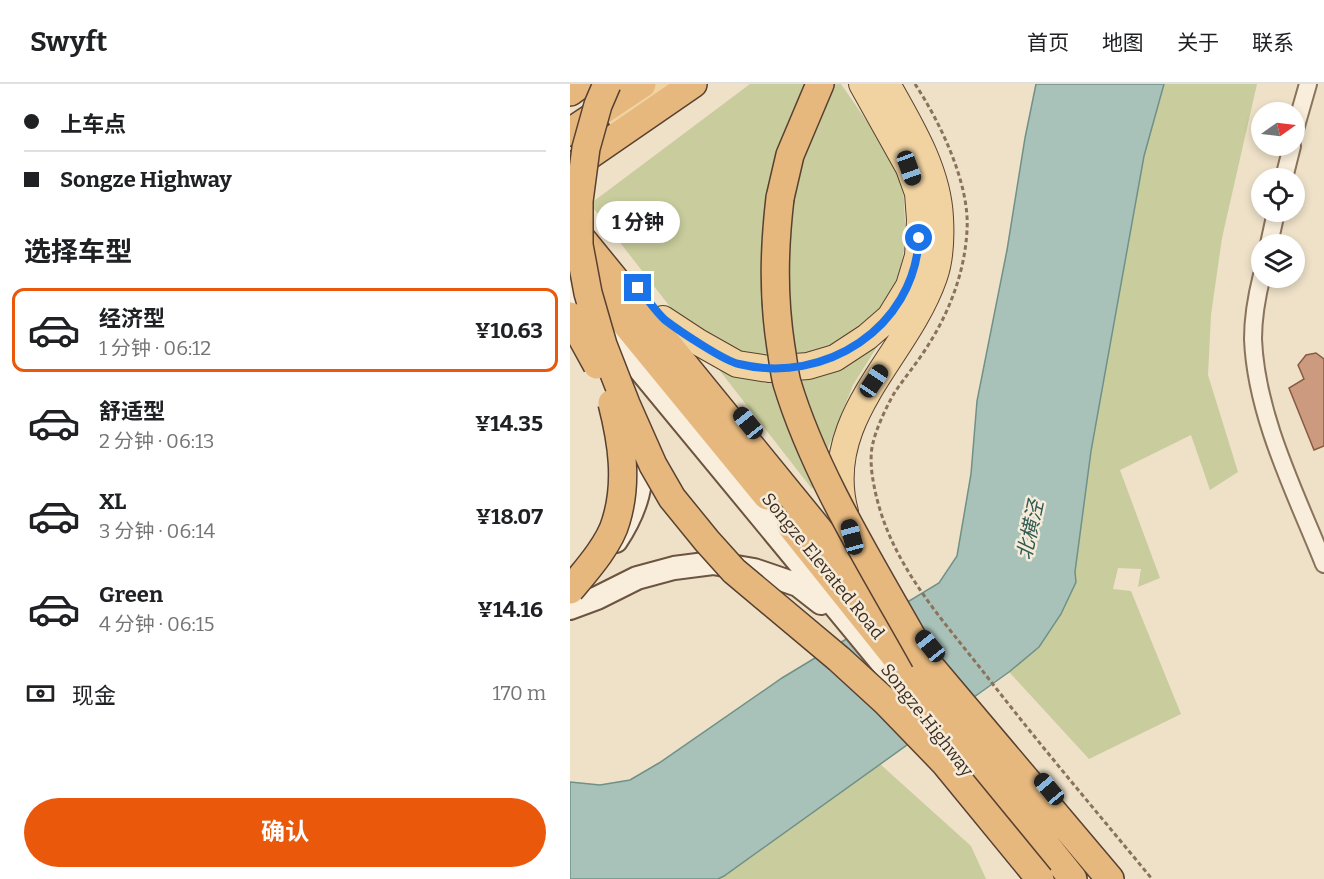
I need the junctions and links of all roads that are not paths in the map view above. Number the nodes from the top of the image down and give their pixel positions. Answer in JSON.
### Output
{"nodes":[{"id":1,"x":581,"y":84,"type":"edge"},
{"id":2,"x":607,"y":84,"type":"edge"},
{"id":3,"x":642,"y":84,"type":"edge"},
{"id":4,"x":668,"y":84,"type":"edge"},
{"id":5,"x":693,"y":84,"type":"edge"},
{"id":6,"x":820,"y":84,"type":"edge"},
{"id":7,"x":862,"y":84,"type":"edge"},
{"id":8,"x":887,"y":84,"type":"edge"},
{"id":9,"x":1308,"y":84,"type":"edge"},
{"id":10,"x":570,"y":92,"type":"edge"},
{"id":11,"x":1303,"y":102,"type":"edge"},
{"id":12,"x":570,"y":132,"type":"edge"},
{"id":13,"x":570,"y":155,"type":"edge"},
{"id":14,"x":570,"y":169,"type":"edge"},
{"id":15,"x":570,"y":204,"type":"edge"},
{"id":16,"x":570,"y":225,"type":"edge"},
{"id":17,"x":570,"y":256,"type":"edge"},
{"id":18,"x":570,"y":285,"type":"edge"},
{"id":19,"x":1259,"y":288,"type":"edge"},
{"id":20,"x":570,"y":316,"type":"edge"},
{"id":21,"x":663,"y":319,"type":"junction"},
{"id":22,"x":607,"y":331,"type":"junction"},
{"id":23,"x":857,"y":556,"type":"junction"},
{"id":24,"x":1324,"y":564,"type":"edge"},
{"id":25,"x":570,"y":580,"type":"edge"},
{"id":26,"x":570,"y":590,"type":"edge"},
{"id":27,"x":570,"y":608,"type":"edge"},
{"id":28,"x":847,"y":621,"type":"junction"},
{"id":29,"x":925,"y":660,"type":"junction"},
{"id":30,"x":1040,"y":879,"type":"edge"},
{"id":31,"x":1053,"y":879,"type":"edge"},
{"id":32,"x":1073,"y":879,"type":"edge"},
{"id":33,"x":1110,"y":879,"type":"edge"},
{"id":34,"x":1123,"y":879,"type":"edge"}],
"edges":[{"from":1,"to":10,"type":"highway"},
{"from":2,"to":30,"type":"highway","bridge":true},
{"from":3,"to":12,"type":"highway"},
{"from":4,"to":13,"type":"main road"},
{"from":5,"to":14,"type":"highway"},
{"from":6,"to":29,"type":"highway","bridge":true},
{"from":7,"to":21,"type":"main road"},
{"from":8,"to":23,"type":"main road","bridge":true},
{"from":9,"to":11,"type":"street"},
{"from":15,"to":21,"type":"main road"},
{"from":16,"to":29,"type":"highway","name":"Songze Elevated Road","bridge":true},
{"from":17,"to":32,"type":"highway","name":"Songze Elevated Road","bridge":true},
{"from":18,"to":22,"type":"main road","name":"Songze Highway","bridge":true},
{"from":19,"to":24,"type":"street"},
{"from":20,"to":26,"type":"highway","bridge":true},
{"from":21,"to":23,"type":"main road"},
{"from":22,"to":25,"type":"main road","bridge":true},
{"from":22,"to":28,"type":"main road","name":"Songze Highway"},
{"from":23,"to":34,"type":"main road","bridge":true},
{"from":27,"to":28,"type":"main road"},
{"from":28,"to":31,"type":"main road","name":"Songze Highway"},
{"from":29,"to":33,"type":"highway","name":"Songze Elevated Road"}]}
